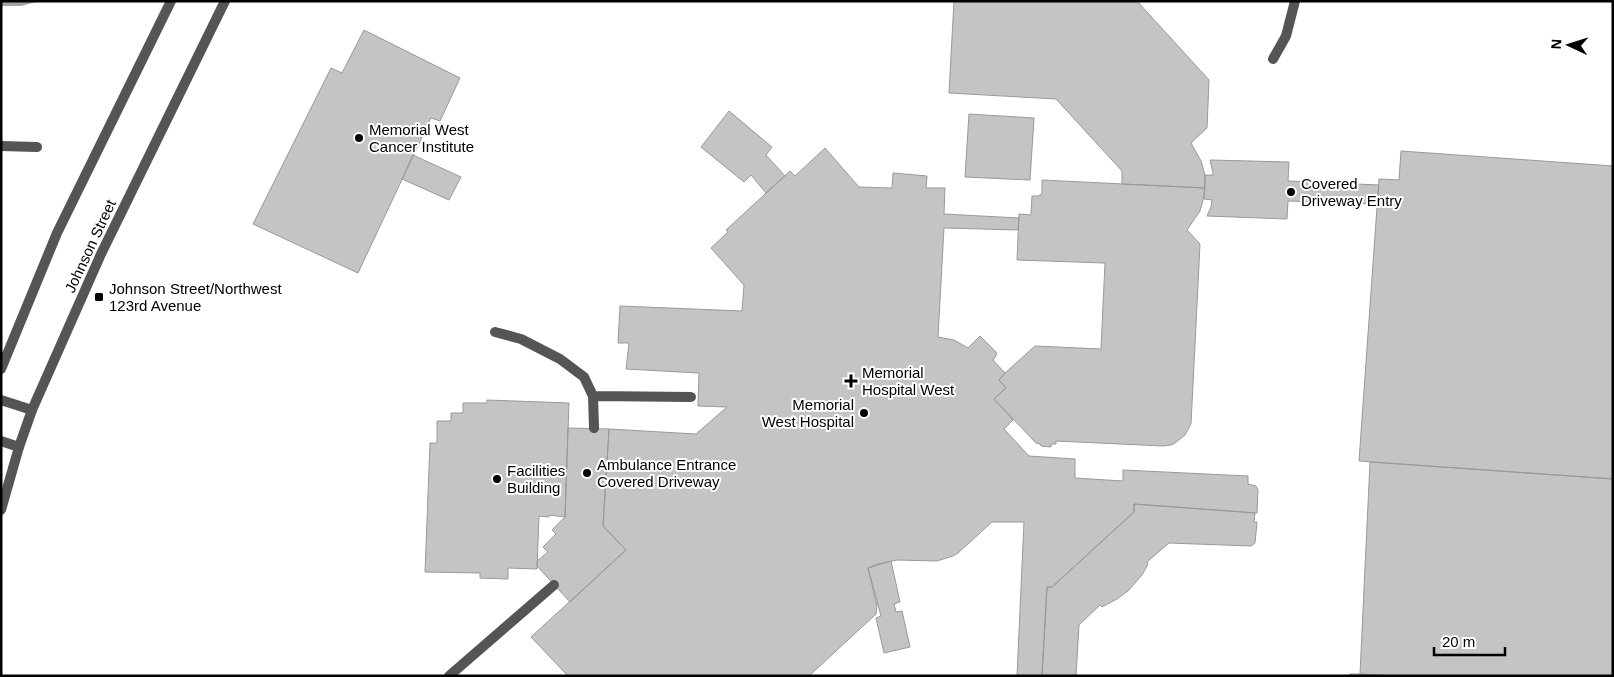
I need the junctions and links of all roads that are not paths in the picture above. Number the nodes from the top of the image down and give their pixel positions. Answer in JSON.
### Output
{"nodes":[{"id":1,"x":171,"y":1,"type":"edge"},
{"id":2,"x":225,"y":1,"type":"edge"},
{"id":3,"x":1295,"y":1,"type":"edge"},
{"id":4,"x":1273,"y":59,"type":"dead end"},
{"id":5,"x":1,"y":146,"type":"edge"},
{"id":6,"x":37,"y":147,"type":"dead end"},
{"id":7,"x":495,"y":332,"type":"dead end"},
{"id":8,"x":1,"y":369,"type":"edge"},
{"id":9,"x":593,"y":396,"type":"junction"},
{"id":10,"x":690,"y":398,"type":"dead end"},
{"id":11,"x":1,"y":400,"type":"edge"},
{"id":12,"x":32,"y":410,"type":"junction"},
{"id":13,"x":594,"y":428,"type":"dead end"},
{"id":14,"x":1,"y":441,"type":"edge"},
{"id":15,"x":19,"y":447,"type":"junction"},
{"id":16,"x":1,"y":510,"type":"edge"},
{"id":17,"x":554,"y":585,"type":"dead end"},
{"id":18,"x":449,"y":676,"type":"edge"}],
"edges":[{"from":1,"to":8,"type":"street"},
{"from":2,"to":12,"type":"street","name":"Johnson Street"},
{"from":3,"to":4,"type":"street"},
{"from":5,"to":6,"type":"street"},
{"from":7,"to":9,"type":"street"},
{"from":9,"to":10,"type":"street"},
{"from":9,"to":13,"type":"street"},
{"from":11,"to":12,"type":"street"},
{"from":12,"to":15,"type":"street","name":"Johnson Street"},
{"from":14,"to":15,"type":"street"},
{"from":15,"to":16,"type":"street","name":"Johnson Street"},
{"from":17,"to":18,"type":"street"}]}
